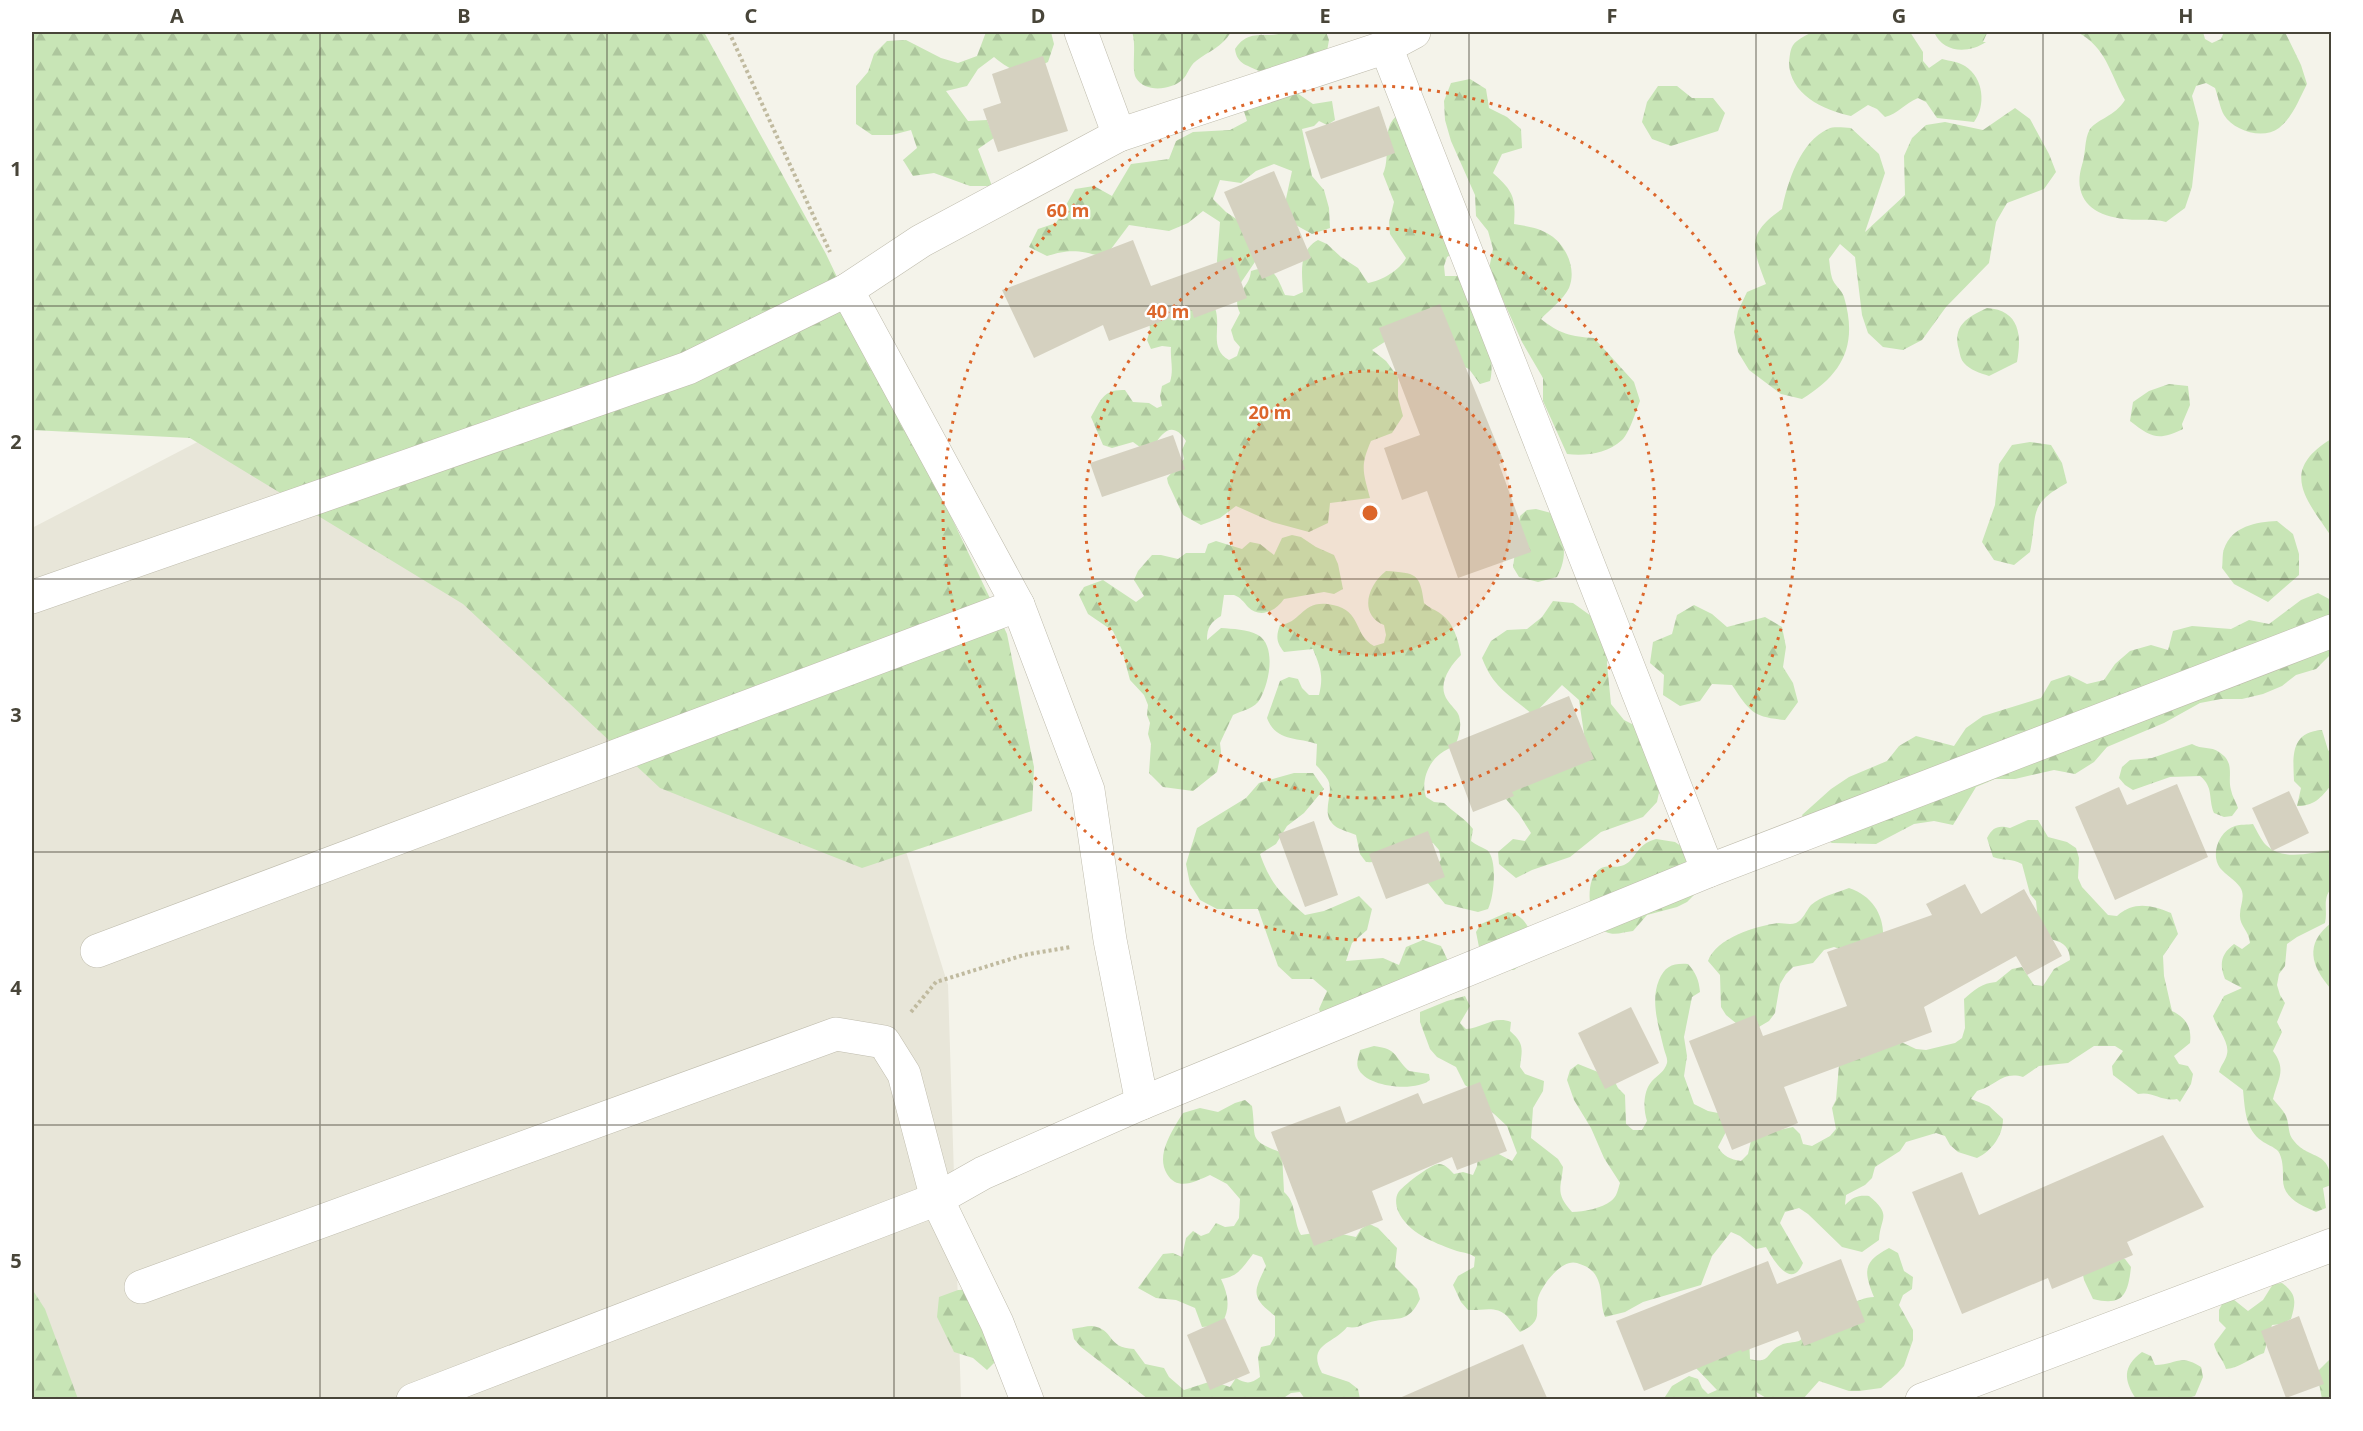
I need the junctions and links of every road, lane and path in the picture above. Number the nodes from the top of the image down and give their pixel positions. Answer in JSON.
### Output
{"nodes":[{"id":1,"x":729,"y":32,"type":"edge"},
{"id":2,"x":1081,"y":32,"type":"edge"},
{"id":3,"x":1414,"y":32,"type":"edge"},
{"id":4,"x":1386,"y":47,"type":"junction"},
{"id":5,"x":1119,"y":135,"type":"junction"},
{"id":6,"x":847,"y":290,"type":"junction"},
{"id":7,"x":32,"y":597,"type":"edge"},
{"id":8,"x":1018,"y":605,"type":"junction"},
{"id":9,"x":2331,"y":631,"type":"edge"},
{"id":10,"x":1708,"y":871,"type":"junction"},
{"id":11,"x":1110,"y":940,"type":"junction"},
{"id":12,"x":97,"y":951,"type":"dead end"},
{"id":13,"x":884,"y":1042,"type":"junction"},
{"id":14,"x":1142,"y":1103,"type":"junction"},
{"id":15,"x":937,"y":1198,"type":"junction"},
{"id":16,"x":2331,"y":1245,"type":"edge"},
{"id":17,"x":141,"y":1287,"type":"dead end"},
{"id":18,"x":413,"y":1400,"type":"edge"},
{"id":19,"x":1027,"y":1400,"type":"edge"},
{"id":20,"x":1922,"y":1400,"type":"edge"}],
"edges":[{"from":1,"to":6,"type":"path"},
{"from":2,"to":5,"type":"street"},
{"from":3,"to":4,"type":"street"},
{"from":4,"to":5,"type":"street"},
{"from":4,"to":10,"type":"street"},
{"from":5,"to":6,"type":"street"},
{"from":6,"to":7,"type":"street"},
{"from":6,"to":8,"type":"street"},
{"from":8,"to":11,"type":"street"},
{"from":8,"to":12,"type":"street"},
{"from":9,"to":10,"type":"street"},
{"from":10,"to":14,"type":"street"},
{"from":11,"to":13,"type":"path"},
{"from":11,"to":14,"type":"street"},
{"from":13,"to":15,"type":"street"},
{"from":13,"to":17,"type":"street"},
{"from":14,"to":15,"type":"street"},
{"from":15,"to":18,"type":"street"},
{"from":15,"to":19,"type":"street"},
{"from":16,"to":20,"type":"street"}]}
